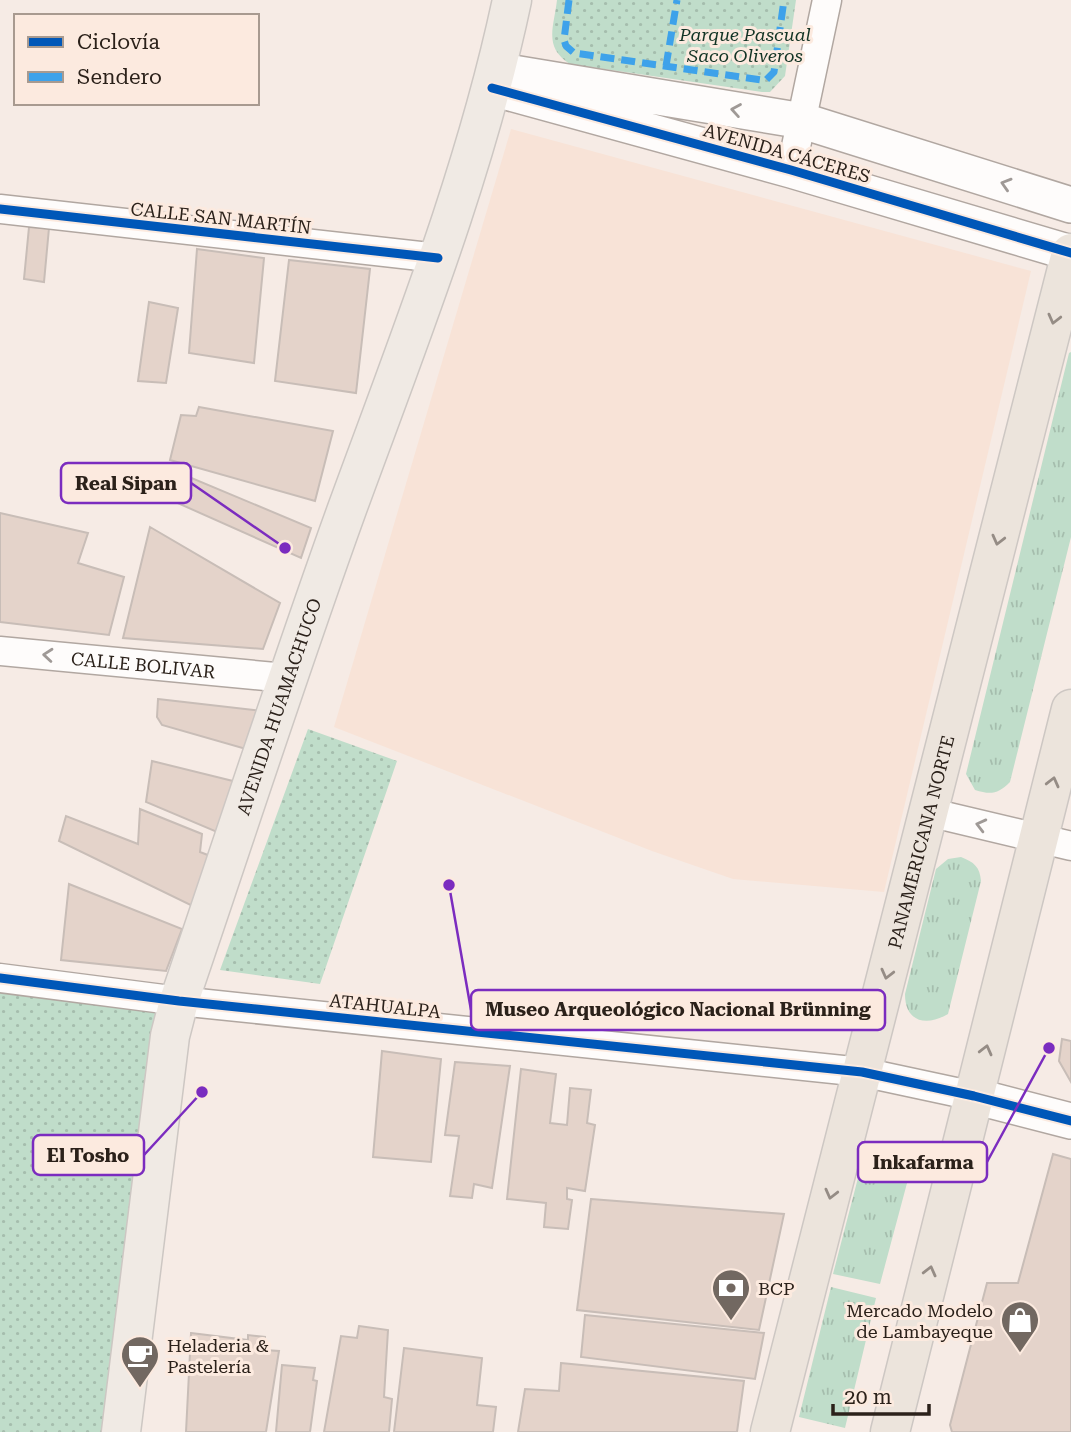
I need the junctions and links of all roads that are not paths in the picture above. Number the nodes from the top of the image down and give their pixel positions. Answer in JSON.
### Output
{"nodes":[{"id":1,"x":512,"y":0,"type":"edge"},
{"id":2,"x":827,"y":0,"type":"edge"},
{"id":3,"x":495,"y":79,"type":"junction"},
{"id":4,"x":803,"y":121,"type":"junction"},
{"id":5,"x":791,"y":170,"type":"junction"},
{"id":6,"x":1071,"y":205,"type":"edge"},
{"id":7,"x":0,"y":209,"type":"edge"},
{"id":8,"x":1071,"y":253,"type":"edge"},
{"id":9,"x":438,"y":258,"type":"junction"},
{"id":10,"x":0,"y":651,"type":"edge"},
{"id":11,"x":286,"y":678,"type":"junction"},
{"id":12,"x":1071,"y":709,"type":"edge"},
{"id":13,"x":928,"y":812,"type":"junction"},
{"id":14,"x":1055,"y":843,"type":"edge"},
{"id":15,"x":0,"y":978,"type":"edge"},
{"id":16,"x":179,"y":1001,"type":"junction"},
{"id":17,"x":862,"y":1072,"type":"junction"},
{"id":18,"x":974,"y":1096,"type":"junction"},
{"id":19,"x":1071,"y":1121,"type":"edge"},
{"id":20,"x":121,"y":1432,"type":"edge"},
{"id":21,"x":771,"y":1432,"type":"edge"},
{"id":22,"x":890,"y":1432,"type":"edge"}],
"edges":[{"from":1,"to":3,"type":"main road","name":"AVENIDA HUAMACHUCO"},
{"from":2,"to":4,"type":"street"},
{"from":4,"to":3,"type":"street","name":"AVENIDA CÁCERES","one_way":true},
{"from":3,"to":5,"type":"street","name":"AVENIDA CÁCERES"},
{"from":3,"to":9,"type":"main road","name":"AVENIDA HUAMACHUCO"},
{"from":4,"to":5,"type":"street"},
{"from":6,"to":4,"type":"street","name":"AVENIDA CÁCERES","one_way":true},
{"from":5,"to":8,"type":"street","name":"AVENIDA CÁCERES"},
{"from":7,"to":9,"type":"street","name":"CALLE SAN MARTÍN"},
{"from":8,"to":13,"type":"highway","name":"PANAMERICANA NORTE","one_way":true},
{"from":9,"to":11,"type":"main road","name":"AVENIDA HUAMACHUCO"},
{"from":11,"to":10,"type":"street","name":"CALLE BOLIVAR","one_way":true},
{"from":11,"to":16,"type":"main road","name":"AVENIDA HUAMACHUCO"},
{"from":14,"to":12,"type":"highway","one_way":true},
{"from":14,"to":13,"type":"street","one_way":true},
{"from":13,"to":17,"type":"highway","name":"PANAMERICANA NORTE","one_way":true},
{"from":18,"to":14,"type":"highway","one_way":true},
{"from":15,"to":16,"type":"street","name":"ATAHUALPA"},
{"from":16,"to":17,"type":"street","name":"ATAHUALPA"},
{"from":16,"to":20,"type":"main road","name":"AVENIDA HUAMACHUCO"},
{"from":17,"to":18,"type":"street","name":"ATAHUALPA"},
{"from":17,"to":21,"type":"highway","name":"PANAMERICANA NORTE","one_way":true},
{"from":18,"to":19,"type":"street"},
{"from":22,"to":18,"type":"highway","one_way":true}]}
